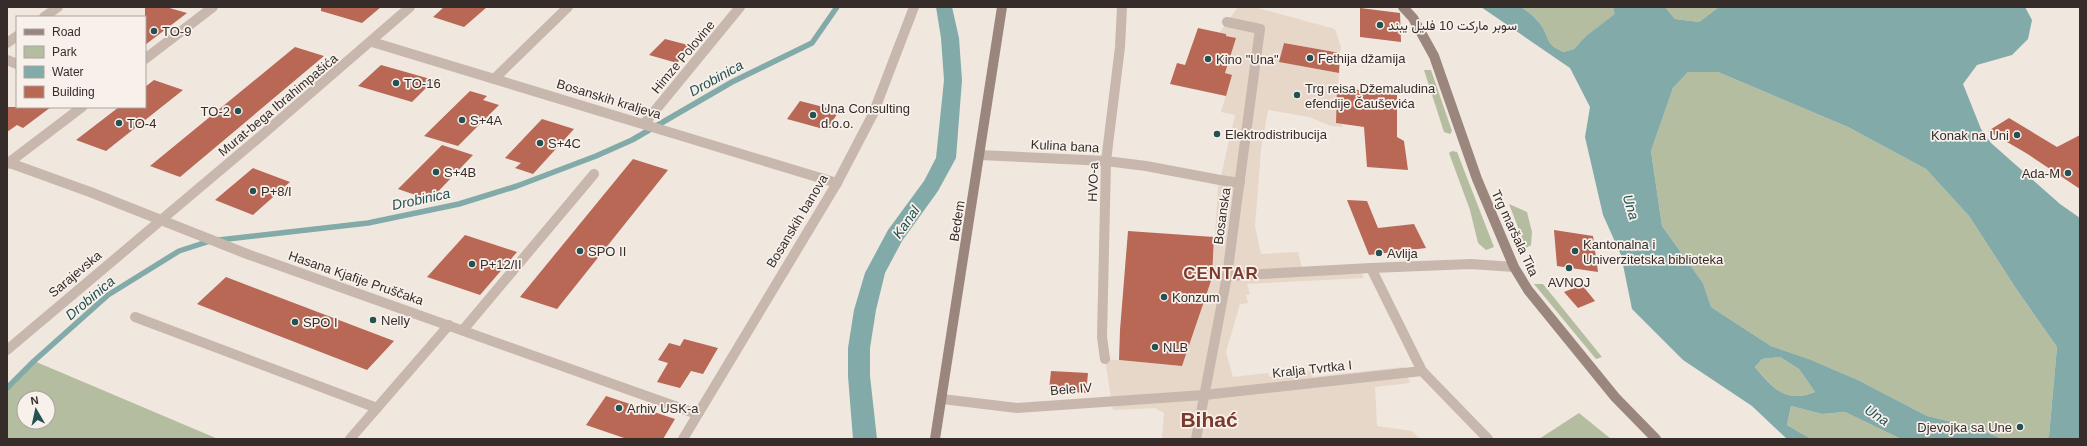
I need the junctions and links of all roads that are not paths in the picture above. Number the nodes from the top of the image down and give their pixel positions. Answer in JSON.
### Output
{"nodes":[{"id":1,"x":58,"y":7,"type":"edge"},
{"id":2,"x":213,"y":7,"type":"edge"},
{"id":3,"x":410,"y":7,"type":"edge"},
{"id":4,"x":568,"y":7,"type":"edge"},
{"id":5,"x":740,"y":7,"type":"edge"},
{"id":6,"x":914,"y":7,"type":"edge"},
{"id":7,"x":1002,"y":7,"type":"edge"},
{"id":8,"x":1122,"y":7,"type":"edge"},
{"id":9,"x":1403,"y":7,"type":"edge"},
{"id":10,"x":45,"y":16,"type":"edge"},
{"id":11,"x":1227,"y":22,"type":"dead end"},
{"id":12,"x":16,"y":37,"type":"edge"},
{"id":13,"x":372,"y":42,"type":"junction"},
{"id":14,"x":7,"y":43,"type":"edge"},
{"id":15,"x":146,"y":58,"type":"edge"},
{"id":16,"x":494,"y":79,"type":"junction"},
{"id":17,"x":81,"y":108,"type":"edge"},
{"id":18,"x":646,"y":124,"type":"junction"},
{"id":19,"x":979,"y":155,"type":"junction"},
{"id":20,"x":1106,"y":161,"type":"junction"},
{"id":21,"x":7,"y":163,"type":"edge"},
{"id":22,"x":594,"y":174,"type":"dead end"},
{"id":23,"x":837,"y":182,"type":"junction"},
{"id":24,"x":1240,"y":183,"type":"junction"},
{"id":25,"x":161,"y":221,"type":"junction"},
{"id":26,"x":1514,"y":267,"type":"junction"},
{"id":27,"x":1371,"y":268,"type":"junction"},
{"id":28,"x":1227,"y":276,"type":"junction"},
{"id":29,"x":136,"y":317,"type":"dead end"},
{"id":30,"x":449,"y":325,"type":"junction"},
{"id":31,"x":463,"y":330,"type":"junction"},
{"id":32,"x":7,"y":350,"type":"edge"},
{"id":33,"x":1105,"y":359,"type":"dead end"},
{"id":34,"x":1422,"y":371,"type":"junction"},
{"id":35,"x":1204,"y":395,"type":"junction"},
{"id":36,"x":942,"y":399,"type":"junction"},
{"id":37,"x":377,"y":408,"type":"junction"},
{"id":38,"x":697,"y":414,"type":"junction"},
{"id":39,"x":350,"y":439,"type":"edge"},
{"id":40,"x":683,"y":439,"type":"edge"},
{"id":41,"x":935,"y":439,"type":"edge"},
{"id":42,"x":1196,"y":439,"type":"edge"},
{"id":43,"x":1488,"y":439,"type":"edge"},
{"id":44,"x":1656,"y":439,"type":"edge"}],
"edges":[{"from":1,"to":10,"type":"street"},
{"from":2,"to":15,"type":"street"},
{"from":3,"to":13,"type":"street","name":"Murat-bega Ibrahimpašića"},
{"from":4,"to":16,"type":"street"},
{"from":5,"to":18,"type":"street","name":"Himze Polovine"},
{"from":6,"to":23,"type":"street","name":"Bosanskih banova"},
{"from":7,"to":19,"type":"main road","name":"Bedem"},
{"from":8,"to":20,"type":"street","name":"HVO-a"},
{"from":9,"to":26,"type":"main road","name":"Trg maršala Tita"},
{"from":11,"to":24,"type":"street","name":"Bosanska"},
{"from":12,"to":14,"type":"street"},
{"from":13,"to":16,"type":"street","name":"Bosanskih kraljeva"},
{"from":13,"to":25,"type":"street","name":"Murat-bega Ibrahimpašića"},
{"from":16,"to":18,"type":"street","name":"Bosanskih kraljeva"},
{"from":17,"to":21,"type":"street"},
{"from":18,"to":23,"type":"street","name":"Bosanskih kraljeva"},
{"from":19,"to":20,"type":"street","name":"Kulina bana"},
{"from":19,"to":36,"type":"main road","name":"Bedem"},
{"from":20,"to":24,"type":"street","name":"Kulina bana"},
{"from":20,"to":33,"type":"street","name":"HVO-a"},
{"from":21,"to":25,"type":"street","name":"Hasana Kjafije Pruščaka"},
{"from":22,"to":31,"type":"street"},
{"from":23,"to":38,"type":"street","name":"Bosanskih banova"},
{"from":24,"to":28,"type":"street","name":"Bosanska"},
{"from":25,"to":30,"type":"street","name":"Hasana Kjafije Pruščaka"},
{"from":25,"to":32,"type":"street","name":"Sarajevska"},
{"from":26,"to":27,"type":"street"},
{"from":26,"to":44,"type":"main road","name":"Trg maršala Tita"},
{"from":27,"to":28,"type":"street"},
{"from":27,"to":34,"type":"street"},
{"from":28,"to":35,"type":"street","name":"Bosanska"},
{"from":29,"to":37,"type":"street"},
{"from":30,"to":31,"type":"street","name":"Hasana Kjafije Pruščaka"},
{"from":30,"to":37,"type":"street"},
{"from":31,"to":38,"type":"street","name":"Hasana Kjafije Pruščaka"},
{"from":34,"to":35,"type":"street","name":"Kralja Tvrtka I"},
{"from":34,"to":43,"type":"street"},
{"from":35,"to":36,"type":"street","name":"Bele IV"},
{"from":35,"to":42,"type":"street","name":"Bosanska"},
{"from":36,"to":41,"type":"main road","name":"Bedem"},
{"from":37,"to":39,"type":"street"},
{"from":38,"to":40,"type":"street","name":"Bosanskih banova"}]}
